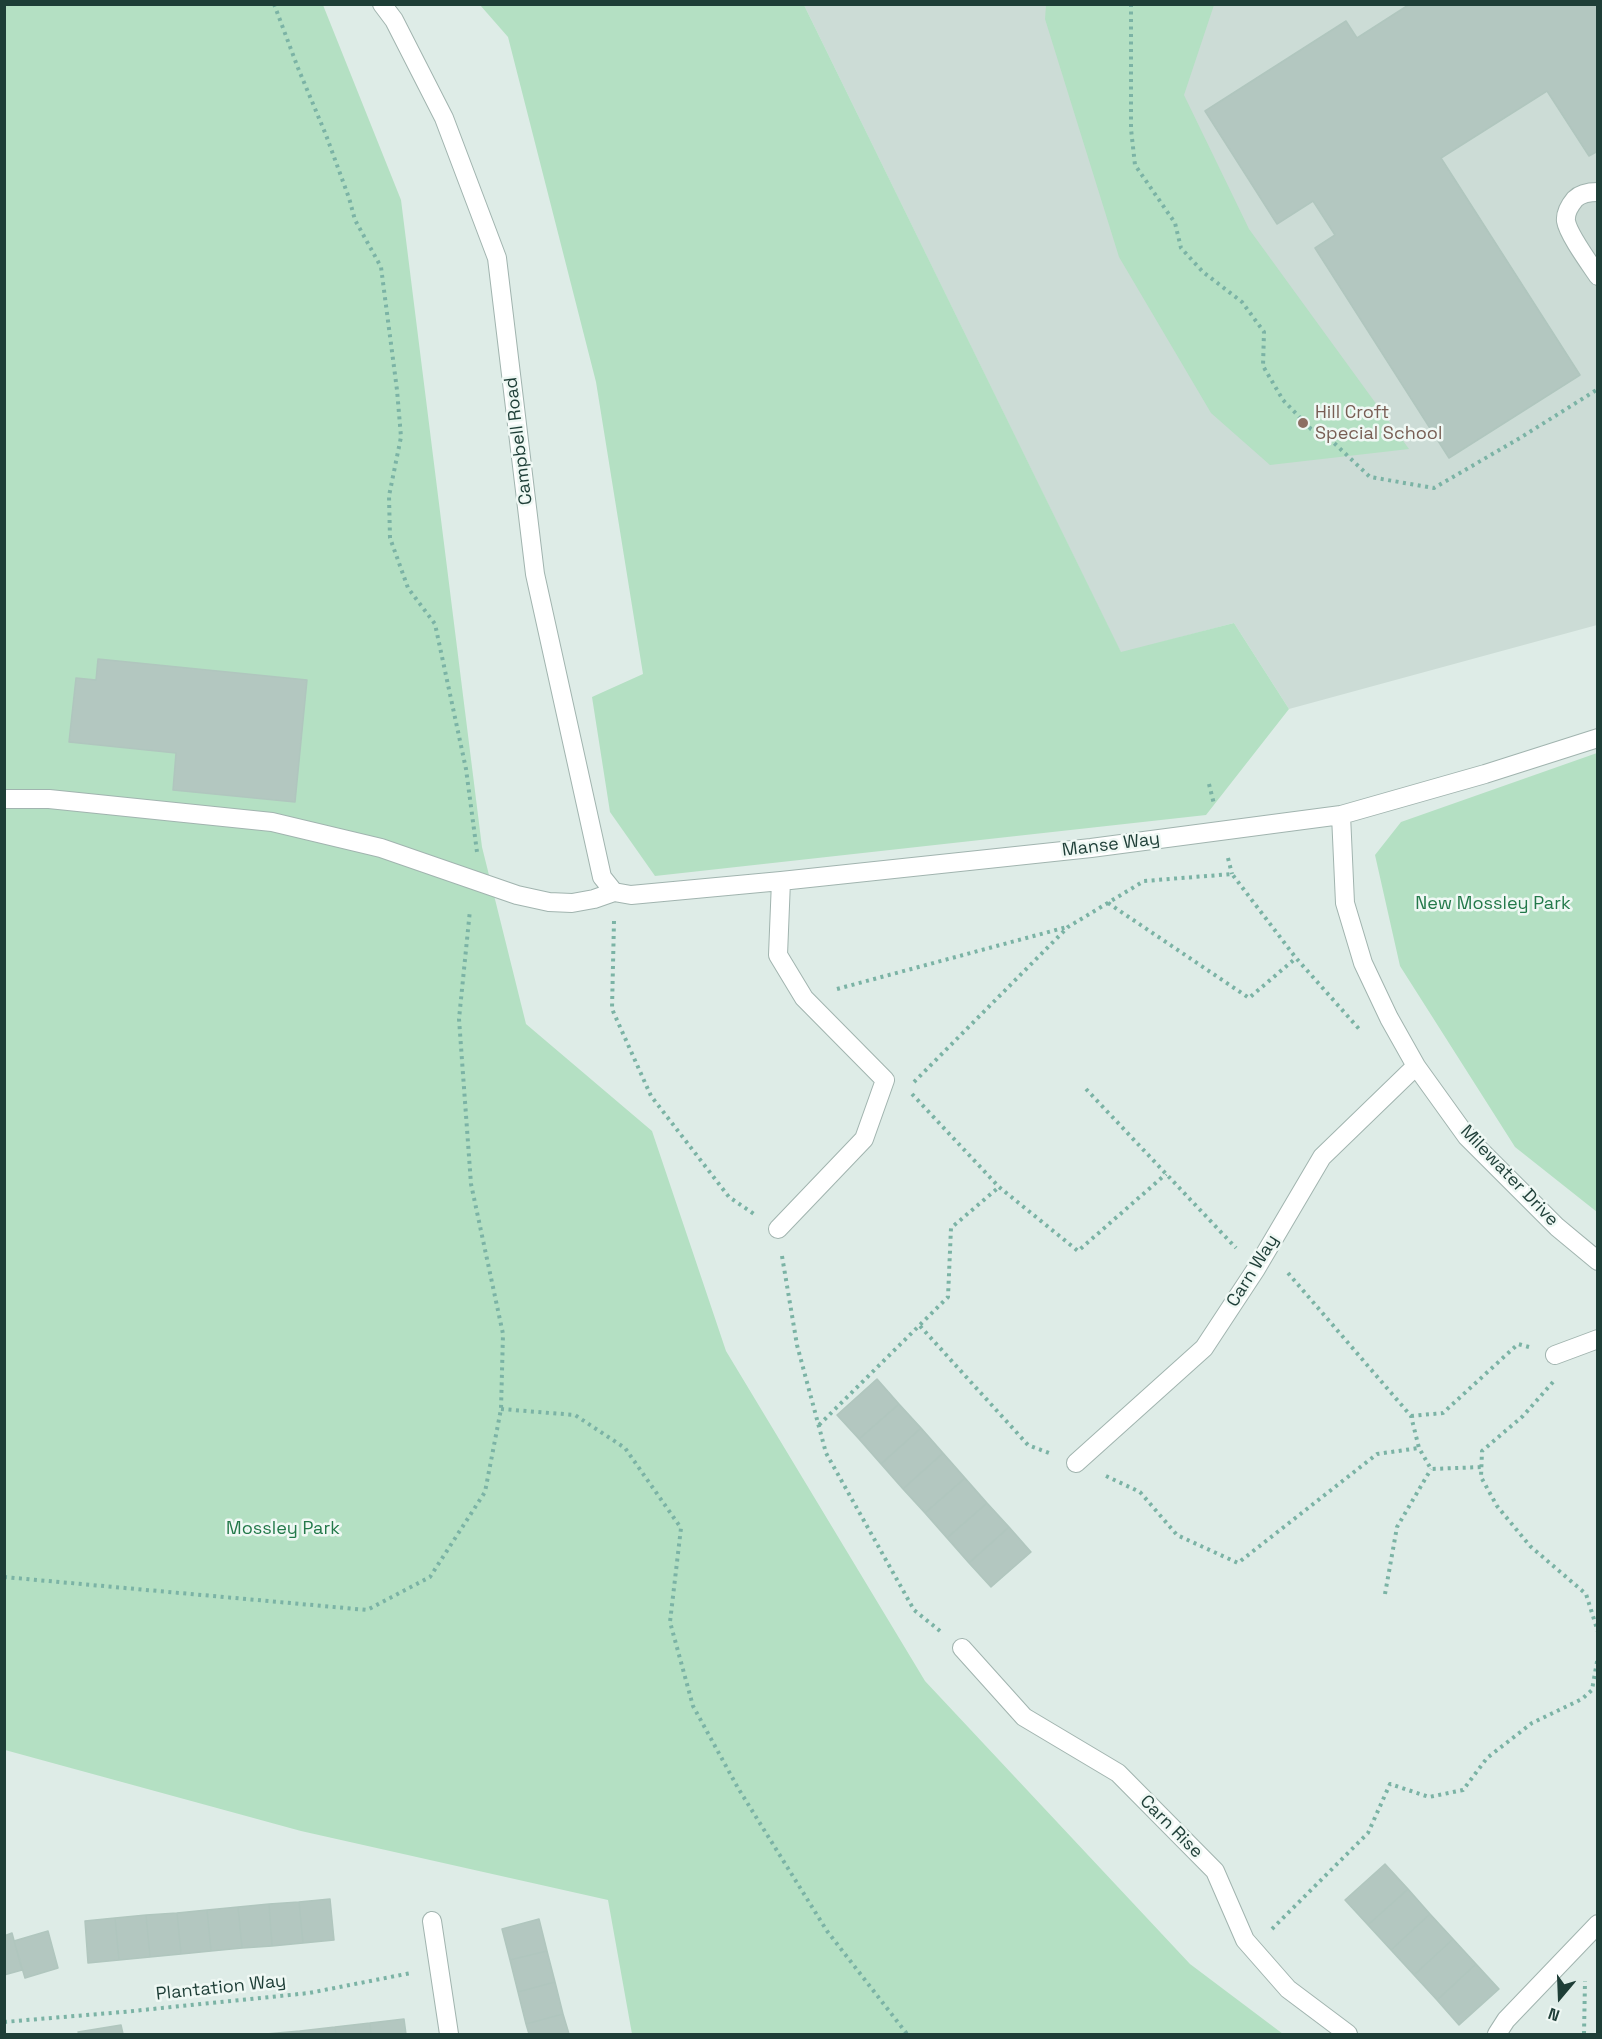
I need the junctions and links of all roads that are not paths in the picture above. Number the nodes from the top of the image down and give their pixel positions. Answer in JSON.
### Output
{"nodes":[{"id":1,"x":381,"y":4,"type":"edge"},
{"id":2,"x":1598,"y":192,"type":"edge"},
{"id":3,"x":1598,"y":276,"type":"edge"},
{"id":4,"x":1598,"y":738,"type":"edge"},
{"id":5,"x":4,"y":799,"type":"edge"},
{"id":6,"x":1341,"y":815,"type":"junction"},
{"id":7,"x":781,"y":881,"type":"junction"},
{"id":8,"x":614,"y":892,"type":"junction"},
{"id":9,"x":1416,"y":1066,"type":"junction"},
{"id":10,"x":778,"y":1229,"type":"road end"},
{"id":11,"x":1598,"y":1261,"type":"edge"},
{"id":12,"x":1598,"y":1339,"type":"edge"},
{"id":13,"x":1555,"y":1355,"type":"road end"},
{"id":14,"x":1076,"y":1463,"type":"road end"},
{"id":15,"x":962,"y":1647,"type":"road end"},
{"id":16,"x":432,"y":1922,"type":"dead end"},
{"id":17,"x":1598,"y":1924,"type":"edge"},
{"id":18,"x":450,"y":2034,"type":"edge"},
{"id":19,"x":1348,"y":2034,"type":"edge"},
{"id":20,"x":1497,"y":2034,"type":"edge"}],
"edges":[{"from":1,"to":8,"type":"street","name":"Campbell Road"},
{"from":2,"to":3,"type":"street"},
{"from":4,"to":6,"type":"street","name":"Manse Way"},
{"from":5,"to":8,"type":"street"},
{"from":6,"to":7,"type":"street","name":"Manse Way"},
{"from":6,"to":9,"type":"street","name":"Milewater Drive"},
{"from":7,"to":8,"type":"street","name":"Manse Way"},
{"from":7,"to":10,"type":"street"},
{"from":9,"to":11,"type":"street","name":"Milewater Drive"},
{"from":9,"to":14,"type":"street","name":"Carn Way"},
{"from":12,"to":13,"type":"street"},
{"from":15,"to":19,"type":"street","name":"Carn Rise"},
{"from":16,"to":18,"type":"street"},
{"from":17,"to":20,"type":"street"}]}
